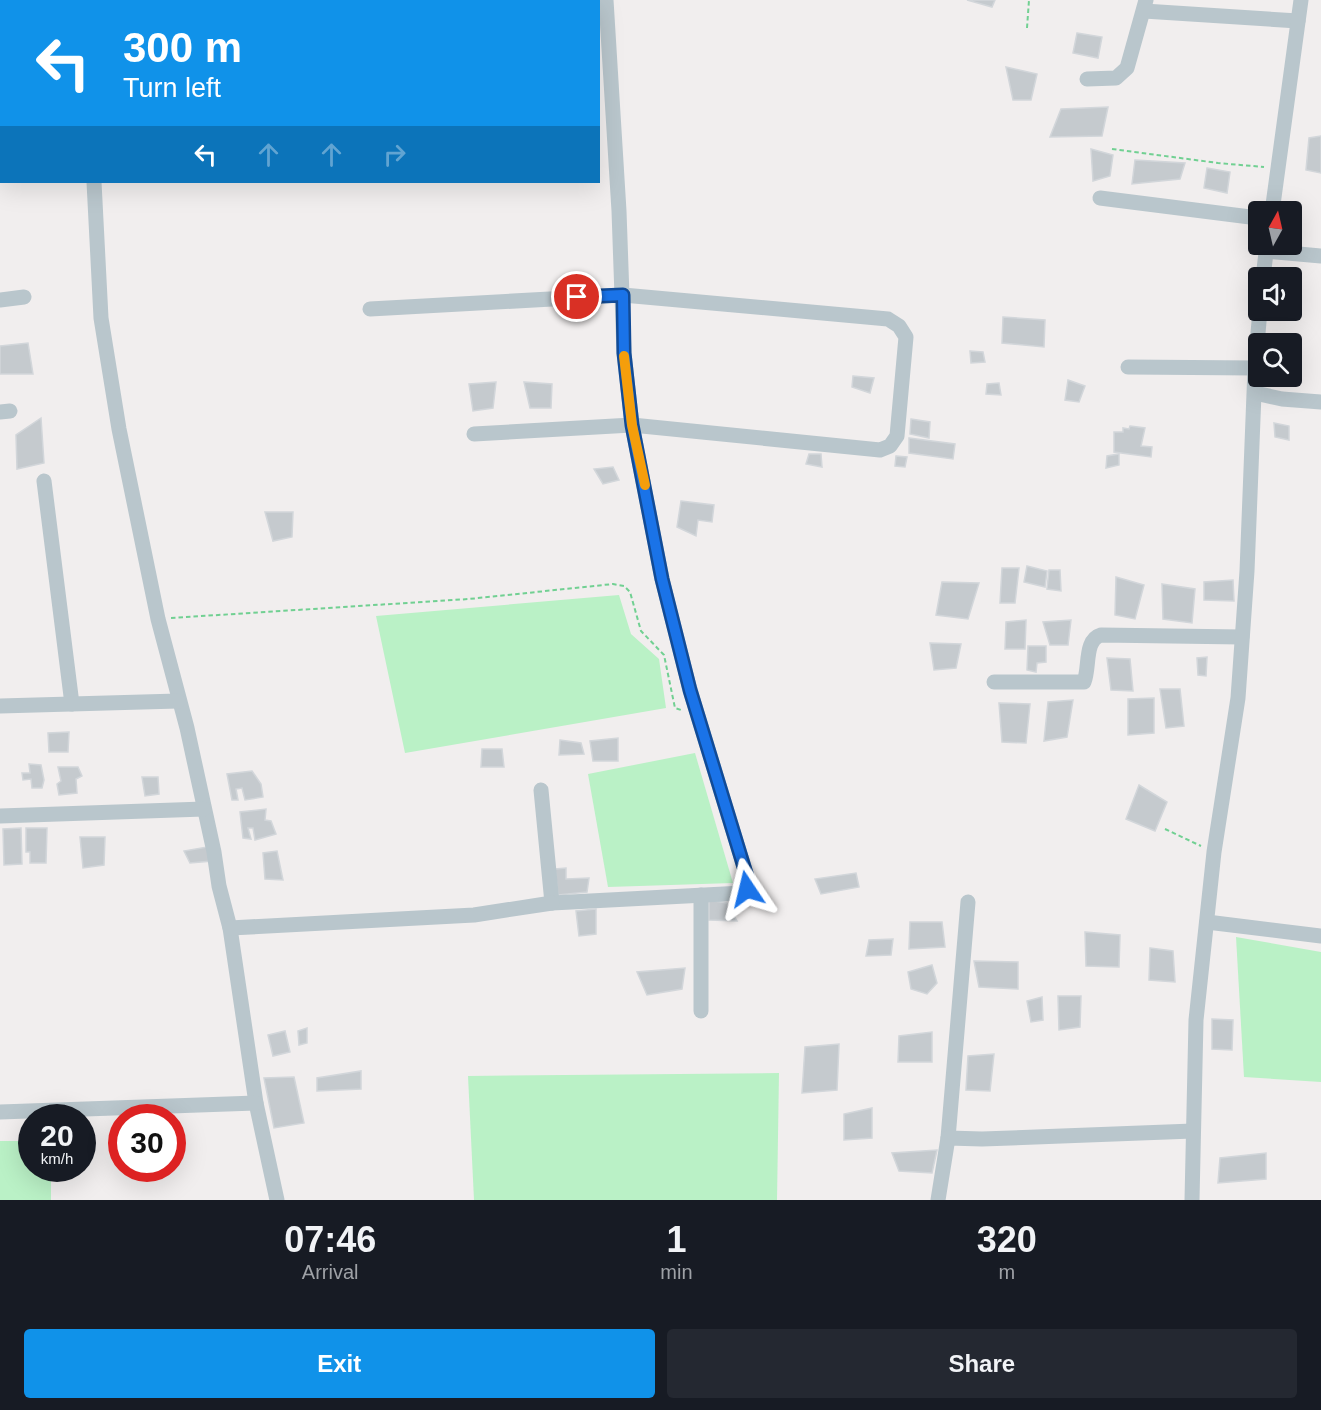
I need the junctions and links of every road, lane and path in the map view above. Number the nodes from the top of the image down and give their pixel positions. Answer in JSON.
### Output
{"nodes":[{"id":1,"x":606,"y":0,"type":"edge"},
{"id":2,"x":1029,"y":0,"type":"edge"},
{"id":3,"x":1301,"y":0,"type":"edge"},
{"id":4,"x":1145,"y":6,"type":"edge"},
{"id":5,"x":1298,"y":21,"type":"junction"},
{"id":6,"x":1027,"y":28,"type":"dead end"},
{"id":7,"x":1087,"y":80,"type":"dead end"},
{"id":8,"x":1112,"y":149,"type":"dead end"},
{"id":9,"x":1279,"y":167,"type":"junction"},
{"id":10,"x":94,"y":183,"type":"edge"},
{"id":11,"x":1100,"y":198,"type":"dead end"},
{"id":12,"x":1274,"y":201,"type":"edge"},
{"id":13,"x":1248,"y":217,"type":"edge"},
{"id":14,"x":1302,"y":253,"type":"edge"},
{"id":15,"x":1321,"y":256,"type":"edge"},
{"id":16,"x":623,"y":295,"type":"junction"},
{"id":17,"x":24,"y":297,"type":"dead end"},
{"id":18,"x":0,"y":300,"type":"edge"},
{"id":19,"x":370,"y":309,"type":"dead end"},
{"id":20,"x":1128,"y":367,"type":"dead end"},
{"id":21,"x":1248,"y":368,"type":"edge"},
{"id":22,"x":1255,"y":387,"type":"edge"},
{"id":23,"x":1255,"y":393,"type":"junction"},
{"id":24,"x":1321,"y":402,"type":"edge"},
{"id":25,"x":632,"y":425,"type":"junction"},
{"id":26,"x":474,"y":434,"type":"dead end"},
{"id":27,"x":44,"y":481,"type":"dead end"},
{"id":28,"x":158,"y":619,"type":"junction"},
{"id":29,"x":1242,"y":637,"type":"junction"},
{"id":30,"x":994,"y":682,"type":"dead end"},
{"id":31,"x":178,"y":701,"type":"junction"},
{"id":32,"x":72,"y":704,"type":"junction"},
{"id":33,"x":0,"y":706,"type":"edge"},
{"id":34,"x":686,"y":710,"type":"dead end"},
{"id":35,"x":541,"y":790,"type":"dead end"},
{"id":36,"x":204,"y":808,"type":"junction"},
{"id":37,"x":0,"y":816,"type":"edge"},
{"id":38,"x":1165,"y":829,"type":"dead end"},
{"id":39,"x":1214,"y":852,"type":"junction"},
{"id":40,"x":700,"y":895,"type":"junction"},
{"id":41,"x":968,"y":902,"type":"dead end"},
{"id":42,"x":552,"y":903,"type":"junction"},
{"id":43,"x":1207,"y":922,"type":"junction"},
{"id":44,"x":230,"y":928,"type":"junction"},
{"id":45,"x":1321,"y":936,"type":"edge"},
{"id":46,"x":700,"y":1011,"type":"dead end"},
{"id":47,"x":256,"y":1103,"type":"junction"},
{"id":48,"x":0,"y":1112,"type":"edge"},
{"id":49,"x":1193,"y":1131,"type":"junction"},
{"id":50,"x":948,"y":1138,"type":"junction"},
{"id":51,"x":277,"y":1200,"type":"edge"},
{"id":52,"x":938,"y":1200,"type":"edge"},
{"id":53,"x":1192,"y":1200,"type":"edge"}],
"edges":[{"from":1,"to":16,"type":"street"},
{"from":2,"to":6,"type":"path"},
{"from":3,"to":5,"type":"street"},
{"from":4,"to":5,"type":"street"},
{"from":4,"to":7,"type":"street"},
{"from":5,"to":9,"type":"street"},
{"from":8,"to":9,"type":"path"},
{"from":9,"to":12,"type":"street"},
{"from":10,"to":28,"type":"street"},
{"from":11,"to":13,"type":"street"},
{"from":14,"to":15,"type":"street"},
{"from":16,"to":19,"type":"street"},
{"from":16,"to":25,"type":"street"},
{"from":16,"to":25,"type":"street"},
{"from":17,"to":18,"type":"street"},
{"from":20,"to":21,"type":"street"},
{"from":22,"to":23,"type":"street"},
{"from":23,"to":24,"type":"street"},
{"from":23,"to":29,"type":"street"},
{"from":25,"to":26,"type":"street"},
{"from":25,"to":40,"type":"street"},
{"from":27,"to":32,"type":"street"},
{"from":28,"to":31,"type":"street"},
{"from":28,"to":34,"type":"path"},
{"from":29,"to":30,"type":"street"},
{"from":29,"to":39,"type":"street"},
{"from":31,"to":32,"type":"street"},
{"from":31,"to":36,"type":"street"},
{"from":32,"to":33,"type":"street"},
{"from":35,"to":42,"type":"street"},
{"from":36,"to":37,"type":"street"},
{"from":36,"to":44,"type":"street"},
{"from":38,"to":39,"type":"path"},
{"from":39,"to":43,"type":"street"},
{"from":40,"to":42,"type":"street"},
{"from":40,"to":46,"type":"street"},
{"from":41,"to":50,"type":"street"},
{"from":42,"to":44,"type":"street"},
{"from":43,"to":45,"type":"street"},
{"from":43,"to":49,"type":"street"},
{"from":44,"to":47,"type":"street"},
{"from":47,"to":48,"type":"street"},
{"from":47,"to":51,"type":"street"},
{"from":49,"to":50,"type":"street"},
{"from":49,"to":53,"type":"street"},
{"from":50,"to":52,"type":"street"}]}
